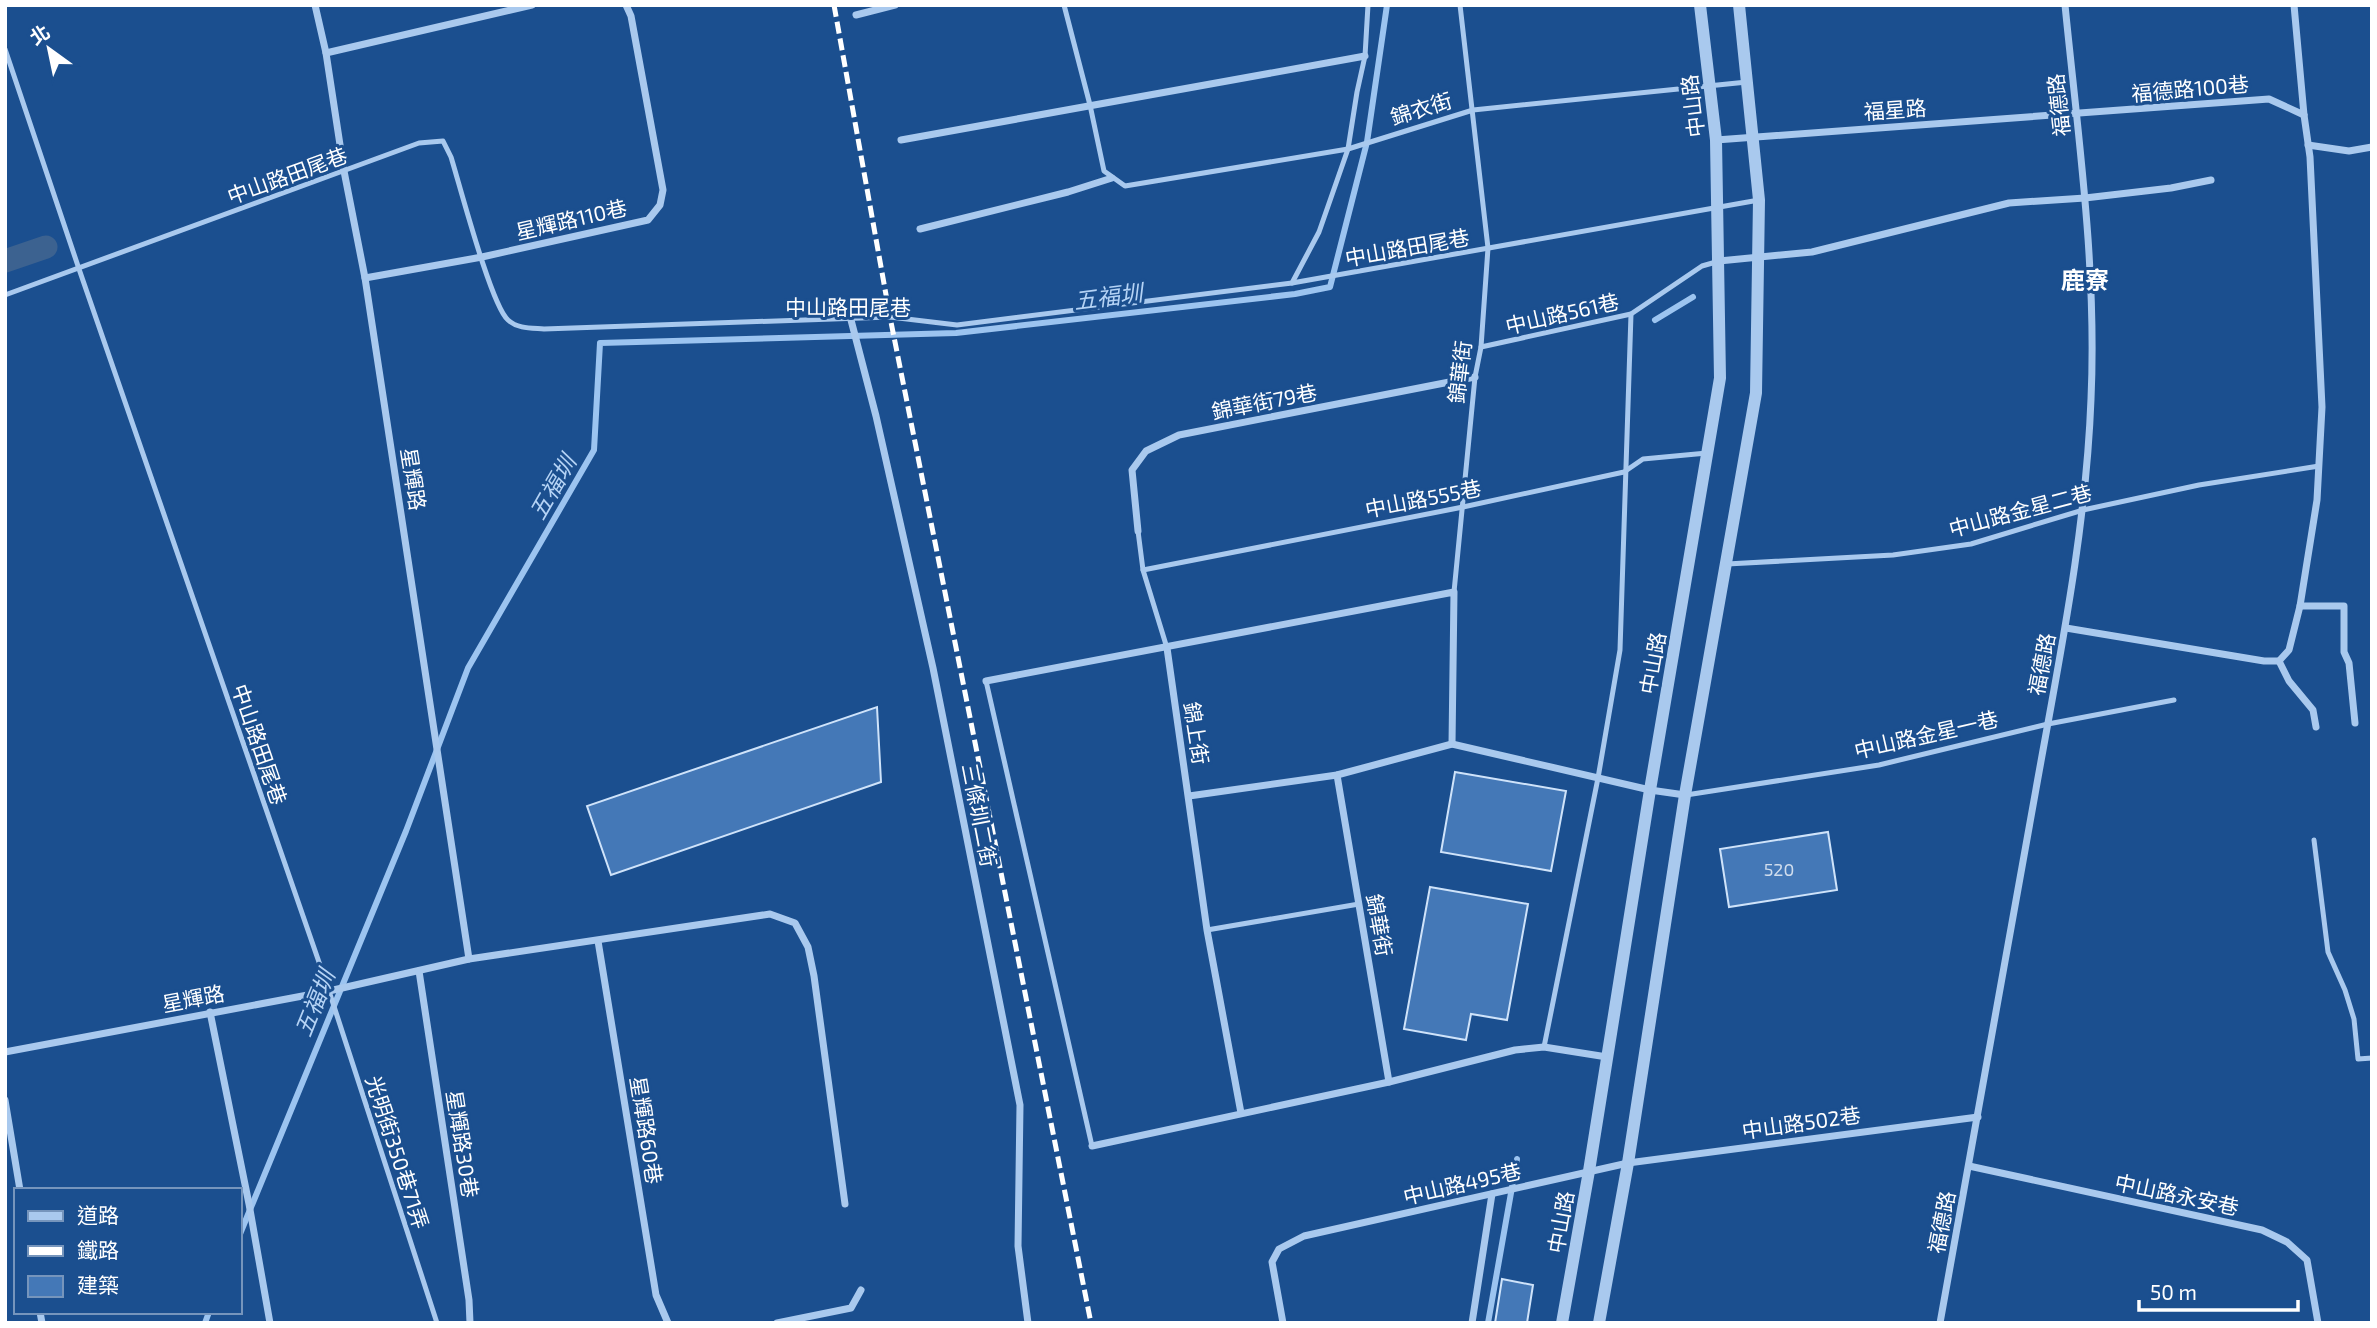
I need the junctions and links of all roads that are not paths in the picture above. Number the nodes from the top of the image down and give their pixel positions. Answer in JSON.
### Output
{"nodes":[{"id":1,"x":315,"y":5,"type":"edge"},
{"id":2,"x":532,"y":5,"type":"edge"},
{"id":3,"x":626,"y":5,"type":"edge"},
{"id":4,"x":895,"y":5,"type":"edge"},
{"id":5,"x":1064,"y":5,"type":"edge"},
{"id":6,"x":1368,"y":5,"type":"edge"},
{"id":7,"x":1460,"y":5,"type":"edge"},
{"id":8,"x":1700,"y":5,"type":"edge"},
{"id":9,"x":1739,"y":5,"type":"edge"},
{"id":10,"x":2065,"y":5,"type":"edge"},
{"id":11,"x":2294,"y":5,"type":"edge"},
{"id":12,"x":856,"y":15,"type":"dead end"},
{"id":13,"x":5,"y":49,"type":"edge"},
{"id":14,"x":326,"y":53,"type":"junction"},
{"id":15,"x":1365,"y":56,"type":"junction"},
{"id":16,"x":1747,"y":82,"type":"junction"},
{"id":17,"x":1708,"y":85,"type":"junction"},
{"id":18,"x":1090,"y":105,"type":"junction"},
{"id":19,"x":1473,"y":110,"type":"junction"},
{"id":20,"x":2076,"y":115,"type":"junction"},
{"id":21,"x":2304,"y":116,"type":"junction"},
{"id":22,"x":1752,"y":135,"type":"junction"},
{"id":23,"x":901,"y":140,"type":"dead end"},
{"id":24,"x":1716,"y":140,"type":"junction"},
{"id":25,"x":2308,"y":145,"type":"junction"},
{"id":26,"x":2372,"y":147,"type":"edge"},
{"id":27,"x":1348,"y":149,"type":"junction"},
{"id":28,"x":344,"y":171,"type":"junction"},
{"id":29,"x":1112,"y":178,"type":"junction"},
{"id":30,"x":2211,"y":180,"type":"dead end"},
{"id":31,"x":2085,"y":198,"type":"junction"},
{"id":32,"x":1759,"y":200,"type":"junction"},
{"id":33,"x":1718,"y":207,"type":"junction"},
{"id":34,"x":920,"y":229,"type":"dead end"},
{"id":35,"x":1488,"y":248,"type":"junction"},
{"id":36,"x":1759,"y":256,"type":"junction"},
{"id":37,"x":482,"y":257,"type":"junction"},
{"id":38,"x":1719,"y":261,"type":"junction"},
{"id":39,"x":79,"y":269,"type":"junction"},
{"id":40,"x":365,"y":278,"type":"junction"},
{"id":41,"x":1292,"y":283,"type":"junction"},
{"id":42,"x":5,"y":295,"type":"edge"},
{"id":43,"x":1631,"y":314,"type":"junction"},
{"id":44,"x":852,"y":323,"type":"junction"},
{"id":45,"x":1481,"y":347,"type":"junction"},
{"id":46,"x":1475,"y":377,"type":"junction"},
{"id":47,"x":1707,"y":453,"type":"junction"},
{"id":48,"x":2319,"y":466,"type":"junction"},
{"id":49,"x":1624,"y":472,"type":"junction"},
{"id":50,"x":1462,"y":507,"type":"junction"},
{"id":51,"x":2083,"y":510,"type":"junction"},
{"id":52,"x":1138,"y":531,"type":"joint"},
{"id":53,"x":1727,"y":564,"type":"junction"},
{"id":54,"x":1143,"y":570,"type":"junction"},
{"id":55,"x":1454,"y":592,"type":"junction"},
{"id":56,"x":2300,"y":606,"type":"junction"},
{"id":57,"x":2066,"y":628,"type":"junction"},
{"id":58,"x":1167,"y":648,"type":"junction"},
{"id":59,"x":2279,"y":661,"type":"junction"},
{"id":60,"x":986,"y":681,"type":"joint"},
{"id":61,"x":2174,"y":700,"type":"dead end"},
{"id":62,"x":2355,"y":723,"type":"dead end"},
{"id":63,"x":2048,"y":724,"type":"junction"},
{"id":64,"x":2316,"y":727,"type":"dead end"},
{"id":65,"x":1452,"y":744,"type":"junction"},
{"id":66,"x":1337,"y":775,"type":"junction"},
{"id":67,"x":1598,"y":778,"type":"junction"},
{"id":68,"x":1650,"y":790,"type":"junction"},
{"id":69,"x":1685,"y":795,"type":"junction"},
{"id":70,"x":1189,"y":796,"type":"junction"},
{"id":71,"x":2314,"y":841,"type":"dead end"},
{"id":72,"x":1359,"y":904,"type":"junction"},
{"id":73,"x":1207,"y":930,"type":"junction"},
{"id":74,"x":598,"y":941,"type":"junction"},
{"id":75,"x":469,"y":959,"type":"junction"},
{"id":76,"x":419,"y":971,"type":"junction"},
{"id":77,"x":329,"y":991,"type":"junction"},
{"id":78,"x":210,"y":1012,"type":"junction"},
{"id":79,"x":1544,"y":1047,"type":"junction"},
{"id":80,"x":5,"y":1052,"type":"edge"},
{"id":81,"x":1607,"y":1057,"type":"junction"},
{"id":82,"x":2372,"y":1059,"type":"edge"},
{"id":83,"x":1389,"y":1082,"type":"junction"},
{"id":84,"x":5,"y":1100,"type":"edge"},
{"id":85,"x":1241,"y":1112,"type":"junction"},
{"id":86,"x":1978,"y":1116,"type":"junction"},
{"id":87,"x":1092,"y":1146,"type":"joint"},
{"id":88,"x":1628,"y":1163,"type":"junction"},
{"id":89,"x":1969,"y":1166,"type":"junction"},
{"id":90,"x":1589,"y":1171,"type":"junction"},
{"id":91,"x":20,"y":1188,"type":"edge"},
{"id":92,"x":1492,"y":1194,"type":"junction"},
{"id":93,"x":845,"y":1204,"type":"dead end"},
{"id":94,"x":861,"y":1290,"type":"dead end"},
{"id":95,"x":270,"y":1323,"type":"edge"},
{"id":96,"x":438,"y":1323,"type":"edge"},
{"id":97,"x":470,"y":1323,"type":"edge"},
{"id":98,"x":668,"y":1323,"type":"edge"},
{"id":99,"x":777,"y":1323,"type":"edge"},
{"id":100,"x":1028,"y":1323,"type":"edge"},
{"id":101,"x":1283,"y":1323,"type":"edge"},
{"id":102,"x":1472,"y":1323,"type":"edge"},
{"id":103,"x":1562,"y":1323,"type":"edge"},
{"id":104,"x":1600,"y":1323,"type":"edge"},
{"id":105,"x":1940,"y":1323,"type":"edge"},
{"id":106,"x":2318,"y":1323,"type":"edge"}],
"edges":[{"from":1,"to":14,"type":"street","name":"星輝路"},
{"from":2,"to":14,"type":"street"},
{"from":3,"to":37,"type":"street","name":"星輝路110巷"},
{"from":4,"to":12,"type":"street"},
{"from":5,"to":18,"type":"lane"},
{"from":6,"to":15,"type":"lane"},
{"from":7,"to":19,"type":"lane","name":"錦華街"},
{"from":8,"to":17,"type":"street","name":"中山路"},
{"from":9,"to":16,"type":"street"},
{"from":10,"to":20,"type":"street","name":"福德路"},
{"from":11,"to":21,"type":"street"},
{"from":13,"to":39,"type":"lane","name":"中山路田尾巷"},
{"from":14,"to":28,"type":"street","name":"星輝路"},
{"from":15,"to":18,"type":"street"},
{"from":15,"to":27,"type":"lane"},
{"from":16,"to":17,"type":"lane","name":"錦衣街"},
{"from":16,"to":22,"type":"street"},
{"from":17,"to":19,"type":"lane","name":"錦衣街"},
{"from":17,"to":24,"type":"street","name":"中山路"},
{"from":18,"to":23,"type":"street"},
{"from":18,"to":29,"type":"lane"},
{"from":19,"to":27,"type":"lane","name":"錦衣街"},
{"from":19,"to":35,"type":"lane","name":"錦華街"},
{"from":20,"to":21,"type":"street","name":"福德路100巷"},
{"from":20,"to":22,"type":"street","name":"福星路"},
{"from":20,"to":31,"type":"street","name":"福德路"},
{"from":21,"to":25,"type":"street"},
{"from":22,"to":24,"type":"street","name":"福星路"},
{"from":22,"to":32,"type":"street"},
{"from":24,"to":33,"type":"street","name":"中山路"},
{"from":25,"to":26,"type":"street"},
{"from":25,"to":48,"type":"street"},
{"from":27,"to":29,"type":"lane","name":"錦衣街"},
{"from":27,"to":41,"type":"lane"},
{"from":28,"to":37,"type":"lane","name":"中山路田尾巷"},
{"from":28,"to":39,"type":"lane","name":"中山路田尾巷"},
{"from":28,"to":40,"type":"street","name":"星輝路"},
{"from":29,"to":34,"type":"street","name":"錦衣街"},
{"from":30,"to":31,"type":"street"},
{"from":31,"to":36,"type":"street"},
{"from":31,"to":51,"type":"street","name":"福德路"},
{"from":32,"to":33,"type":"lane","name":"中山路田尾巷"},
{"from":32,"to":36,"type":"street"},
{"from":33,"to":35,"type":"lane","name":"中山路田尾巷"},
{"from":33,"to":38,"type":"street","name":"中山路"},
{"from":35,"to":41,"type":"lane","name":"中山路田尾巷"},
{"from":35,"to":45,"type":"lane","name":"錦華街"},
{"from":36,"to":38,"type":"street"},
{"from":36,"to":53,"type":"street"},
{"from":37,"to":40,"type":"street","name":"星輝路110巷"},
{"from":37,"to":44,"type":"lane","name":"中山路田尾巷"},
{"from":38,"to":43,"type":"lane","name":"中山路561巷"},
{"from":38,"to":47,"type":"street","name":"中山路"},
{"from":39,"to":42,"type":"lane","name":"中山路田尾巷"},
{"from":39,"to":77,"type":"lane","name":"中山路田尾巷"},
{"from":40,"to":75,"type":"street","name":"星輝路"},
{"from":41,"to":44,"type":"lane","name":"中山路田尾巷"},
{"from":43,"to":45,"type":"lane","name":"中山路561巷"},
{"from":43,"to":49,"type":"lane"},
{"from":44,"to":100,"type":"street","name":"三條圳二街"},
{"from":45,"to":46,"type":"lane","name":"錦華街"},
{"from":46,"to":50,"type":"lane","name":"錦華街"},
{"from":46,"to":52,"type":"street","name":"錦華街79巷"},
{"from":47,"to":49,"type":"lane","name":"中山路555巷"},
{"from":47,"to":68,"type":"street","name":"中山路"},
{"from":48,"to":51,"type":"lane","name":"中山路金星二巷"},
{"from":48,"to":56,"type":"street"},
{"from":49,"to":50,"type":"lane","name":"中山路555巷"},
{"from":49,"to":67,"type":"lane"},
{"from":50,"to":54,"type":"lane","name":"中山路555巷"},
{"from":50,"to":55,"type":"lane","name":"錦華街"},
{"from":51,"to":53,"type":"lane","name":"中山路金星二巷"},
{"from":51,"to":57,"type":"street","name":"福德路"},
{"from":52,"to":54,"type":"lane"},
{"from":53,"to":69,"type":"street"},
{"from":54,"to":58,"type":"lane"},
{"from":55,"to":58,"type":"street"},
{"from":55,"to":65,"type":"street","name":"錦華街"},
{"from":56,"to":59,"type":"street"},
{"from":56,"to":62,"type":"street"},
{"from":57,"to":59,"type":"street"},
{"from":57,"to":63,"type":"street","name":"福德路"},
{"from":58,"to":60,"type":"street"},
{"from":58,"to":70,"type":"street","name":"錦上街"},
{"from":59,"to":64,"type":"street"},
{"from":60,"to":87,"type":"lane"},
{"from":61,"to":63,"type":"lane","name":"中山路金星一巷"},
{"from":63,"to":69,"type":"lane","name":"中山路金星一巷"},
{"from":63,"to":86,"type":"street","name":"福德路"},
{"from":65,"to":66,"type":"street"},
{"from":65,"to":67,"type":"street"},
{"from":66,"to":70,"type":"street"},
{"from":66,"to":72,"type":"street","name":"錦華街"},
{"from":67,"to":68,"type":"street"},
{"from":67,"to":79,"type":"lane"},
{"from":68,"to":69,"type":"street"},
{"from":68,"to":81,"type":"street","name":"中山路"},
{"from":69,"to":88,"type":"street"},
{"from":70,"to":73,"type":"street","name":"錦上街"},
{"from":71,"to":82,"type":"lane"},
{"from":72,"to":73,"type":"lane"},
{"from":72,"to":83,"type":"street","name":"錦華街"},
{"from":73,"to":85,"type":"street","name":"錦上街"},
{"from":74,"to":75,"type":"street","name":"星輝路"},
{"from":74,"to":93,"type":"street","name":"星輝路"},
{"from":74,"to":98,"type":"street","name":"星輝路60巷"},
{"from":75,"to":76,"type":"street","name":"星輝路"},
{"from":76,"to":77,"type":"street","name":"星輝路"},
{"from":76,"to":97,"type":"street","name":"星輝路30巷"},
{"from":77,"to":78,"type":"street","name":"星輝路"},
{"from":77,"to":96,"type":"lane","name":"光明街350巷71弄"},
{"from":78,"to":80,"type":"street","name":"星輝路"},
{"from":78,"to":95,"type":"street"},
{"from":79,"to":81,"type":"street"},
{"from":79,"to":83,"type":"street"},
{"from":81,"to":90,"type":"street","name":"中山路"},
{"from":83,"to":85,"type":"street"},
{"from":84,"to":91,"type":"street"},
{"from":85,"to":87,"type":"street"},
{"from":86,"to":88,"type":"street","name":"中山路502巷"},
{"from":86,"to":89,"type":"street","name":"福德路"},
{"from":88,"to":90,"type":"street","name":"中山路495巷"},
{"from":88,"to":104,"type":"street"},
{"from":89,"to":105,"type":"street","name":"福德路"},
{"from":89,"to":106,"type":"street","name":"中山路永安巷"},
{"from":90,"to":92,"type":"street","name":"中山路495巷"},
{"from":90,"to":103,"type":"street","name":"中山路"},
{"from":92,"to":101,"type":"street","name":"中山路495巷"},
{"from":92,"to":102,"type":"street"},
{"from":94,"to":99,"type":"street"}]}
